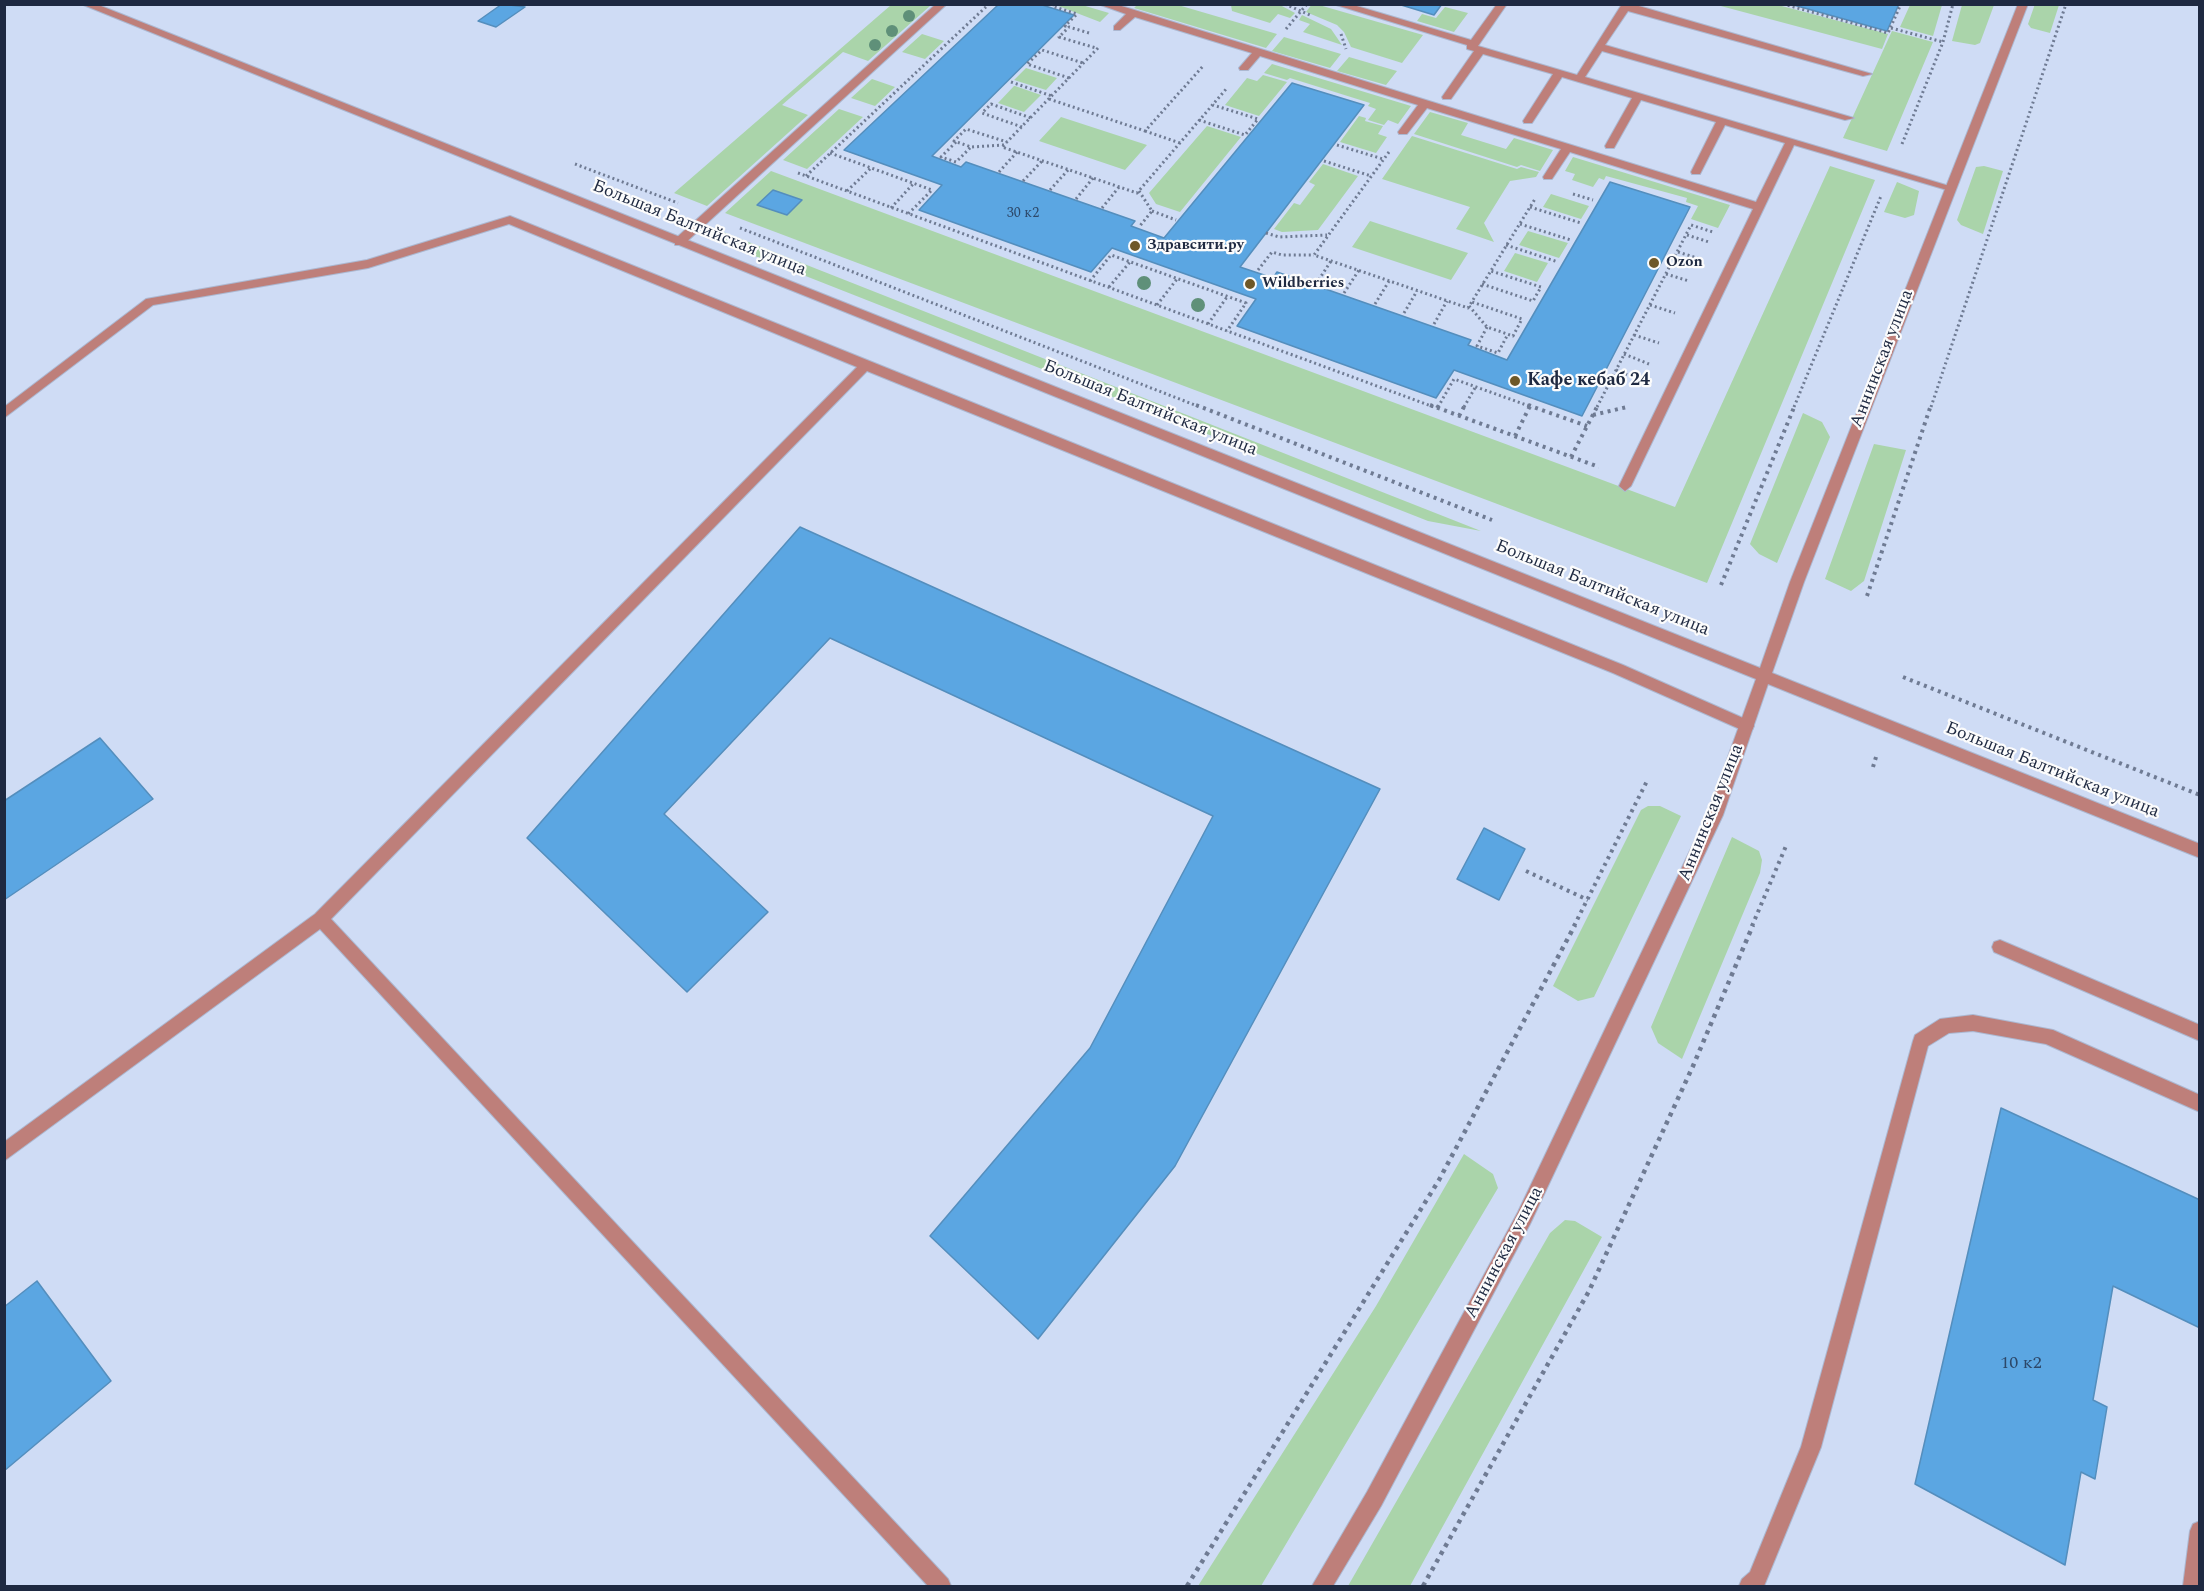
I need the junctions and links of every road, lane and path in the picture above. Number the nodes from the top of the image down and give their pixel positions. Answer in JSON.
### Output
{"nodes":[{"id":1,"x":86,"y":4,"type":"edge"},
{"id":2,"x":942,"y":4,"type":"edge"},
{"id":3,"x":993,"y":4,"type":"edge"},
{"id":4,"x":1053,"y":4,"type":"edge"},
{"id":5,"x":1103,"y":4,"type":"edge"},
{"id":6,"x":1285,"y":4,"type":"edge"},
{"id":7,"x":1338,"y":4,"type":"edge"},
{"id":8,"x":1502,"y":4,"type":"edge"},
{"id":9,"x":1783,"y":4,"type":"edge"},
{"id":10,"x":1901,"y":4,"type":"edge"},
{"id":11,"x":1953,"y":4,"type":"edge"},
{"id":12,"x":2023,"y":4,"type":"edge"},
{"id":13,"x":2066,"y":4,"type":"edge"},
{"id":14,"x":1626,"y":6,"type":"edge"},
{"id":15,"x":1132,"y":14,"type":"junction"},
{"id":16,"x":1315,"y":17,"type":"dead end"},
{"id":17,"x":1069,"y":27,"type":"junction"},
{"id":18,"x":1117,"y":28,"type":"joint"},
{"id":19,"x":1335,"y":28,"type":"dead end"},
{"id":20,"x":1891,"y":28,"type":"junction"},
{"id":21,"x":1106,"y":39,"type":"junction"},
{"id":22,"x":1943,"y":42,"type":"junction"},
{"id":23,"x":1477,"y":47,"type":"junction"},
{"id":24,"x":1600,"y":47,"type":"junction"},
{"id":25,"x":1097,"y":49,"type":"junction"},
{"id":26,"x":1257,"y":52,"type":"junction"},
{"id":27,"x":1209,"y":59,"type":"dead end"},
{"id":28,"x":1083,"y":63,"type":"junction"},
{"id":29,"x":1244,"y":68,"type":"joint"},
{"id":30,"x":1558,"y":73,"type":"junction"},
{"id":31,"x":1328,"y":74,"type":"junction"},
{"id":32,"x":1867,"y":74,"type":"dead end"},
{"id":33,"x":1069,"y":78,"type":"junction"},
{"id":34,"x":1579,"y":79,"type":"junction"},
{"id":35,"x":1011,"y":82,"type":"dead end"},
{"id":36,"x":1052,"y":96,"type":"junction"},
{"id":37,"x":1638,"y":96,"type":"junction"},
{"id":38,"x":1447,"y":97,"type":"dead end"},
{"id":39,"x":1049,"y":99,"type":"junction"},
{"id":40,"x":1424,"y":104,"type":"junction"},
{"id":41,"x":1213,"y":105,"type":"junction"},
{"id":42,"x":1031,"y":118,"type":"junction"},
{"id":43,"x":1849,"y":118,"type":"dead end"},
{"id":44,"x":1199,"y":120,"type":"junction"},
{"id":45,"x":1528,"y":121,"type":"dead end"},
{"id":46,"x":1722,"y":121,"type":"junction"},
{"id":47,"x":1022,"y":127,"type":"junction"},
{"id":48,"x":1145,"y":131,"type":"junction"},
{"id":49,"x":1403,"y":132,"type":"joint"},
{"id":50,"x":1791,"y":141,"type":"junction"},
{"id":51,"x":956,"y":142,"type":"junction"},
{"id":52,"x":1180,"y":143,"type":"junction"},
{"id":53,"x":1006,"y":144,"type":"junction"},
{"id":54,"x":1337,"y":145,"type":"dead end"},
{"id":55,"x":1610,"y":146,"type":"dead end"},
{"id":56,"x":971,"y":147,"type":"junction"},
{"id":57,"x":1567,"y":148,"type":"junction"},
{"id":58,"x":1017,"y":152,"type":"junction"},
{"id":59,"x":830,"y":153,"type":"junction"},
{"id":60,"x":1383,"y":159,"type":"junction"},
{"id":61,"x":1042,"y":161,"type":"junction"},
{"id":62,"x":1324,"y":161,"type":"dead end"},
{"id":63,"x":766,"y":162,"type":"junction"},
{"id":64,"x":574,"y":163,"type":"dead end"},
{"id":65,"x":871,"y":168,"type":"junction"},
{"id":66,"x":1068,"y":170,"type":"junction"},
{"id":67,"x":1892,"y":171,"type":"junction"},
{"id":68,"x":999,"y":172,"type":"dead end"},
{"id":69,"x":1696,"y":172,"type":"dead end"},
{"id":70,"x":806,"y":176,"type":"junction"},
{"id":71,"x":1371,"y":176,"type":"junction"},
{"id":72,"x":1548,"y":177,"type":"joint"},
{"id":73,"x":1093,"y":178,"type":"junction"},
{"id":74,"x":1023,"y":181,"type":"dead end"},
{"id":75,"x":914,"y":183,"type":"junction"},
{"id":76,"x":1119,"y":187,"type":"junction"},
{"id":77,"x":1951,"y":188,"type":"junction"},
{"id":78,"x":1050,"y":190,"type":"dead end"},
{"id":79,"x":1139,"y":190,"type":"junction"},
{"id":80,"x":847,"y":191,"type":"junction"},
{"id":81,"x":1076,"y":199,"type":"dead end"},
{"id":82,"x":1530,"y":207,"type":"junction"},
{"id":83,"x":1759,"y":207,"type":"junction"},
{"id":84,"x":891,"y":208,"type":"junction"},
{"id":85,"x":1102,"y":208,"type":"dead end"},
{"id":86,"x":1152,"y":211,"type":"junction"},
{"id":87,"x":909,"y":214,"type":"junction"},
{"id":88,"x":707,"y":215,"type":"junction"},
{"id":89,"x":1176,"y":220,"type":"dead end"},
{"id":90,"x":1581,"y":223,"type":"dead end"},
{"id":91,"x":1520,"y":224,"type":"junction"},
{"id":92,"x":1139,"y":227,"type":"dead end"},
{"id":93,"x":1266,"y":233,"type":"dead end"},
{"id":94,"x":1328,"y":235,"type":"junction"},
{"id":95,"x":1686,"y":235,"type":"junction"},
{"id":96,"x":1571,"y":240,"type":"dead end"},
{"id":97,"x":1743,"y":241,"type":"junction"},
{"id":98,"x":679,"y":242,"type":"junction"},
{"id":99,"x":1716,"y":244,"type":"dead end"},
{"id":100,"x":1506,"y":245,"type":"junction"},
{"id":101,"x":1678,"y":252,"type":"junction"},
{"id":102,"x":1314,"y":255,"type":"junction"},
{"id":103,"x":1331,"y":261,"type":"junction"},
{"id":104,"x":1708,"y":261,"type":"dead end"},
{"id":105,"x":1130,"y":262,"type":"junction"},
{"id":106,"x":1558,"y":262,"type":"dead end"},
{"id":107,"x":1258,"y":270,"type":"dead end"},
{"id":108,"x":1359,"y":270,"type":"junction"},
{"id":109,"x":1491,"y":271,"type":"junction"},
{"id":110,"x":1666,"y":274,"type":"junction"},
{"id":111,"x":1177,"y":279,"type":"junction"},
{"id":112,"x":1090,"y":280,"type":"junction"},
{"id":113,"x":1389,"y":281,"type":"junction"},
{"id":114,"x":1697,"y":283,"type":"dead end"},
{"id":115,"x":1316,"y":284,"type":"dead end"},
{"id":116,"x":1482,"y":284,"type":"junction"},
{"id":117,"x":1109,"y":287,"type":"junction"},
{"id":118,"x":1417,"y":291,"type":"junction"},
{"id":119,"x":1344,"y":293,"type":"dead end"},
{"id":120,"x":1227,"y":297,"type":"junction"},
{"id":121,"x":1447,"y":301,"type":"junction"},
{"id":122,"x":1472,"y":302,"type":"junction"},
{"id":123,"x":1375,"y":304,"type":"dead end"},
{"id":124,"x":1157,"y":305,"type":"junction"},
{"id":125,"x":1650,"y":305,"type":"junction"},
{"id":126,"x":1469,"y":306,"type":"junction"},
{"id":127,"x":1404,"y":314,"type":"dead end"},
{"id":128,"x":1681,"y":315,"type":"dead end"},
{"id":129,"x":1208,"y":324,"type":"junction"},
{"id":130,"x":1434,"y":324,"type":"dead end"},
{"id":131,"x":1487,"y":327,"type":"junction"},
{"id":132,"x":1227,"y":331,"type":"junction"},
{"id":133,"x":1508,"y":334,"type":"junction"},
{"id":134,"x":1634,"y":334,"type":"junction"},
{"id":135,"x":1666,"y":345,"type":"dead end"},
{"id":136,"x":1624,"y":354,"type":"junction"},
{"id":137,"x":865,"y":366,"type":"junction"},
{"id":138,"x":1656,"y":366,"type":"dead end"},
{"id":139,"x":1616,"y":370,"type":"junction"},
{"id":140,"x":1648,"y":382,"type":"dead end"},
{"id":141,"x":1476,"y":386,"type":"junction"},
{"id":142,"x":1530,"y":406,"type":"junction"},
{"id":143,"x":1437,"y":408,"type":"junction"},
{"id":144,"x":4,"y":414,"type":"edge"},
{"id":145,"x":1459,"y":416,"type":"junction"},
{"id":146,"x":1587,"y":426,"type":"junction"},
{"id":147,"x":1515,"y":436,"type":"junction"},
{"id":148,"x":1571,"y":457,"type":"junction"},
{"id":149,"x":1627,"y":482,"type":"joint"},
{"id":150,"x":1492,"y":520,"type":"dead end"},
{"id":151,"x":1721,"y":585,"type":"dead end"},
{"id":152,"x":1867,"y":596,"type":"dead end"},
{"id":153,"x":1764,"y":676,"type":"junction"},
{"id":154,"x":1903,"y":677,"type":"dead end"},
{"id":155,"x":1747,"y":726,"type":"junction"},
{"id":156,"x":1876,"y":757,"type":"dead end"},
{"id":157,"x":1873,"y":767,"type":"dead end"},
{"id":158,"x":1647,"y":782,"type":"dead end"},
{"id":159,"x":2199,"y":795,"type":"edge"},
{"id":160,"x":1786,"y":846,"type":"dead end"},
{"id":161,"x":2199,"y":851,"type":"edge"},
{"id":162,"x":1526,"y":871,"type":"dead end"},
{"id":163,"x":1588,"y":900,"type":"junction"},
{"id":164,"x":321,"y":920,"type":"junction"},
{"id":165,"x":2000,"y":947,"type":"dead end"},
{"id":166,"x":2199,"y":1033,"type":"edge"},
{"id":167,"x":2199,"y":1104,"type":"edge"},
{"id":168,"x":4,"y":1153,"type":"edge"},
{"id":169,"x":2199,"y":1531,"type":"edge"},
{"id":170,"x":941,"y":1587,"type":"edge"},
{"id":171,"x":1187,"y":1587,"type":"edge"},
{"id":172,"x":1322,"y":1587,"type":"edge"},
{"id":173,"x":1423,"y":1587,"type":"edge"},
{"id":174,"x":1749,"y":1587,"type":"edge"},
{"id":175,"x":2193,"y":1587,"type":"edge"}],
"edges":[{"from":1,"to":98,"type":"street","name":"Большая Балтийская улица"},
{"from":2,"to":63,"type":"street"},
{"from":3,"to":59,"type":"path"},
{"from":4,"to":17,"type":"path"},
{"from":5,"to":15,"type":"street"},
{"from":6,"to":16,"type":"path"},
{"from":7,"to":23,"type":"street"},
{"from":8,"to":23,"type":"street"},
{"from":9,"to":20,"type":"path"},
{"from":10,"to":20,"type":"path"},
{"from":11,"to":22,"type":"path"},
{"from":12,"to":77,"type":"street","name":"Аннинская улица"},
{"from":13,"to":152,"type":"path"},
{"from":14,"to":24,"type":"street"},
{"from":14,"to":32,"type":"street"},
{"from":15,"to":18,"type":"street"},
{"from":15,"to":26,"type":"street"},
{"from":17,"to":21,"type":"path"},
{"from":17,"to":25,"type":"path"},
{"from":18,"to":21,"type":"path"},
{"from":19,"to":31,"type":"path"},
{"from":20,"to":22,"type":"path"},
{"from":21,"to":25,"type":"path"},
{"from":22,"to":67,"type":"path"},
{"from":23,"to":30,"type":"street"},
{"from":23,"to":38,"type":"street"},
{"from":24,"to":34,"type":"street"},
{"from":24,"to":43,"type":"street"},
{"from":25,"to":28,"type":"path"},
{"from":26,"to":29,"type":"street"},
{"from":26,"to":31,"type":"street"},
{"from":27,"to":48,"type":"path"},
{"from":28,"to":33,"type":"path"},
{"from":28,"to":33,"type":"path"},
{"from":29,"to":41,"type":"path"},
{"from":30,"to":34,"type":"street"},
{"from":30,"to":45,"type":"street"},
{"from":31,"to":40,"type":"street"},
{"from":33,"to":36,"type":"path"},
{"from":34,"to":37,"type":"street"},
{"from":35,"to":36,"type":"path"},
{"from":36,"to":39,"type":"path"},
{"from":37,"to":46,"type":"street"},
{"from":37,"to":55,"type":"street"},
{"from":39,"to":42,"type":"path"},
{"from":39,"to":48,"type":"path"},
{"from":40,"to":49,"type":"street"},
{"from":40,"to":57,"type":"street"},
{"from":41,"to":44,"type":"path"},
{"from":41,"to":44,"type":"path"},
{"from":42,"to":47,"type":"path"},
{"from":42,"to":47,"type":"path"},
{"from":44,"to":52,"type":"path"},
{"from":46,"to":50,"type":"street"},
{"from":46,"to":69,"type":"street"},
{"from":47,"to":53,"type":"path"},
{"from":48,"to":52,"type":"path"},
{"from":49,"to":60,"type":"path"},
{"from":50,"to":67,"type":"street"},
{"from":50,"to":83,"type":"street"},
{"from":51,"to":53,"type":"path"},
{"from":51,"to":56,"type":"path"},
{"from":51,"to":56,"type":"path"},
{"from":52,"to":79,"type":"path"},
{"from":53,"to":56,"type":"path"},
{"from":53,"to":58,"type":"path"},
{"from":54,"to":60,"type":"path"},
{"from":57,"to":72,"type":"street"},
{"from":57,"to":83,"type":"street"},
{"from":58,"to":61,"type":"path"},
{"from":58,"to":68,"type":"path"},
{"from":59,"to":65,"type":"path"},
{"from":59,"to":70,"type":"path"},
{"from":60,"to":71,"type":"path"},
{"from":61,"to":66,"type":"path"},
{"from":61,"to":74,"type":"path"},
{"from":62,"to":71,"type":"path"},
{"from":63,"to":70,"type":"path"},
{"from":63,"to":88,"type":"street"},
{"from":64,"to":88,"type":"path"},
{"from":65,"to":75,"type":"path"},
{"from":65,"to":80,"type":"path"},
{"from":66,"to":73,"type":"path"},
{"from":66,"to":78,"type":"path"},
{"from":67,"to":77,"type":"street"},
{"from":67,"to":151,"type":"path"},
{"from":70,"to":80,"type":"path"},
{"from":71,"to":94,"type":"path"},
{"from":72,"to":82,"type":"path"},
{"from":73,"to":76,"type":"path"},
{"from":73,"to":81,"type":"path"},
{"from":75,"to":84,"type":"path"},
{"from":75,"to":87,"type":"path"},
{"from":76,"to":79,"type":"path"},
{"from":76,"to":85,"type":"path"},
{"from":77,"to":153,"type":"street","name":"Аннинская улица"},
{"from":79,"to":86,"type":"path"},
{"from":80,"to":84,"type":"path"},
{"from":82,"to":90,"type":"path"},
{"from":82,"to":91,"type":"path"},
{"from":83,"to":97,"type":"street"},
{"from":84,"to":87,"type":"path"},
{"from":86,"to":89,"type":"path"},
{"from":86,"to":92,"type":"path"},
{"from":87,"to":112,"type":"path"},
{"from":88,"to":98,"type":"street"},
{"from":88,"to":150,"type":"path"},
{"from":91,"to":96,"type":"path"},
{"from":91,"to":100,"type":"path"},
{"from":93,"to":94,"type":"path"},
{"from":94,"to":102,"type":"path"},
{"from":95,"to":97,"type":"path"},
{"from":95,"to":99,"type":"path"},
{"from":95,"to":101,"type":"path"},
{"from":97,"to":149,"type":"street"},
{"from":98,"to":153,"type":"street","name":"Большая Балтийская улица"},
{"from":100,"to":106,"type":"path"},
{"from":100,"to":109,"type":"path"},
{"from":101,"to":104,"type":"path"},
{"from":101,"to":110,"type":"path"},
{"from":102,"to":103,"type":"path"},
{"from":102,"to":107,"type":"path"},
{"from":103,"to":108,"type":"path"},
{"from":103,"to":115,"type":"path"},
{"from":105,"to":111,"type":"path"},
{"from":105,"to":112,"type":"path"},
{"from":105,"to":117,"type":"path"},
{"from":108,"to":113,"type":"path"},
{"from":108,"to":119,"type":"path"},
{"from":109,"to":116,"type":"path"},
{"from":109,"to":116,"type":"path"},
{"from":110,"to":114,"type":"path"},
{"from":110,"to":125,"type":"path"},
{"from":111,"to":120,"type":"path"},
{"from":111,"to":124,"type":"path"},
{"from":112,"to":117,"type":"path"},
{"from":113,"to":118,"type":"path"},
{"from":113,"to":123,"type":"path"},
{"from":116,"to":122,"type":"path"},
{"from":117,"to":124,"type":"path"},
{"from":118,"to":121,"type":"path"},
{"from":118,"to":127,"type":"path"},
{"from":120,"to":129,"type":"path"},
{"from":120,"to":132,"type":"path"},
{"from":121,"to":126,"type":"path"},
{"from":121,"to":130,"type":"path"},
{"from":122,"to":126,"type":"path"},
{"from":122,"to":133,"type":"path"},
{"from":124,"to":129,"type":"path"},
{"from":125,"to":128,"type":"path"},
{"from":125,"to":134,"type":"path"},
{"from":126,"to":131,"type":"path"},
{"from":129,"to":132,"type":"path"},
{"from":131,"to":133,"type":"path"},
{"from":131,"to":133,"type":"path"},
{"from":132,"to":143,"type":"path"},
{"from":134,"to":135,"type":"path"},
{"from":134,"to":136,"type":"path"},
{"from":136,"to":138,"type":"path"},
{"from":136,"to":139,"type":"path"},
{"from":137,"to":144,"type":"street"},
{"from":137,"to":155,"type":"street"},
{"from":137,"to":164,"type":"street"},
{"from":139,"to":140,"type":"path"},
{"from":139,"to":146,"type":"path"},
{"from":141,"to":142,"type":"path"},
{"from":141,"to":143,"type":"path"},
{"from":141,"to":145,"type":"path"},
{"from":142,"to":146,"type":"path"},
{"from":142,"to":147,"type":"path"},
{"from":143,"to":145,"type":"path"},
{"from":145,"to":147,"type":"path"},
{"from":146,"to":148,"type":"path"},
{"from":147,"to":148,"type":"path"},
{"from":148,"to":149,"type":"path"},
{"from":153,"to":155,"type":"street","name":"Аннинская улица"},
{"from":153,"to":161,"type":"street","name":"Большая Балтийская улица"},
{"from":154,"to":159,"type":"path"},
{"from":155,"to":172,"type":"street","name":"Аннинская улица"},
{"from":156,"to":157,"type":"path"},
{"from":158,"to":163,"type":"path"},
{"from":160,"to":173,"type":"path"},
{"from":162,"to":163,"type":"path"},
{"from":163,"to":171,"type":"path"},
{"from":164,"to":168,"type":"street"},
{"from":164,"to":170,"type":"street"},
{"from":165,"to":166,"type":"street"},
{"from":167,"to":174,"type":"street"},
{"from":169,"to":175,"type":"street"}]}
